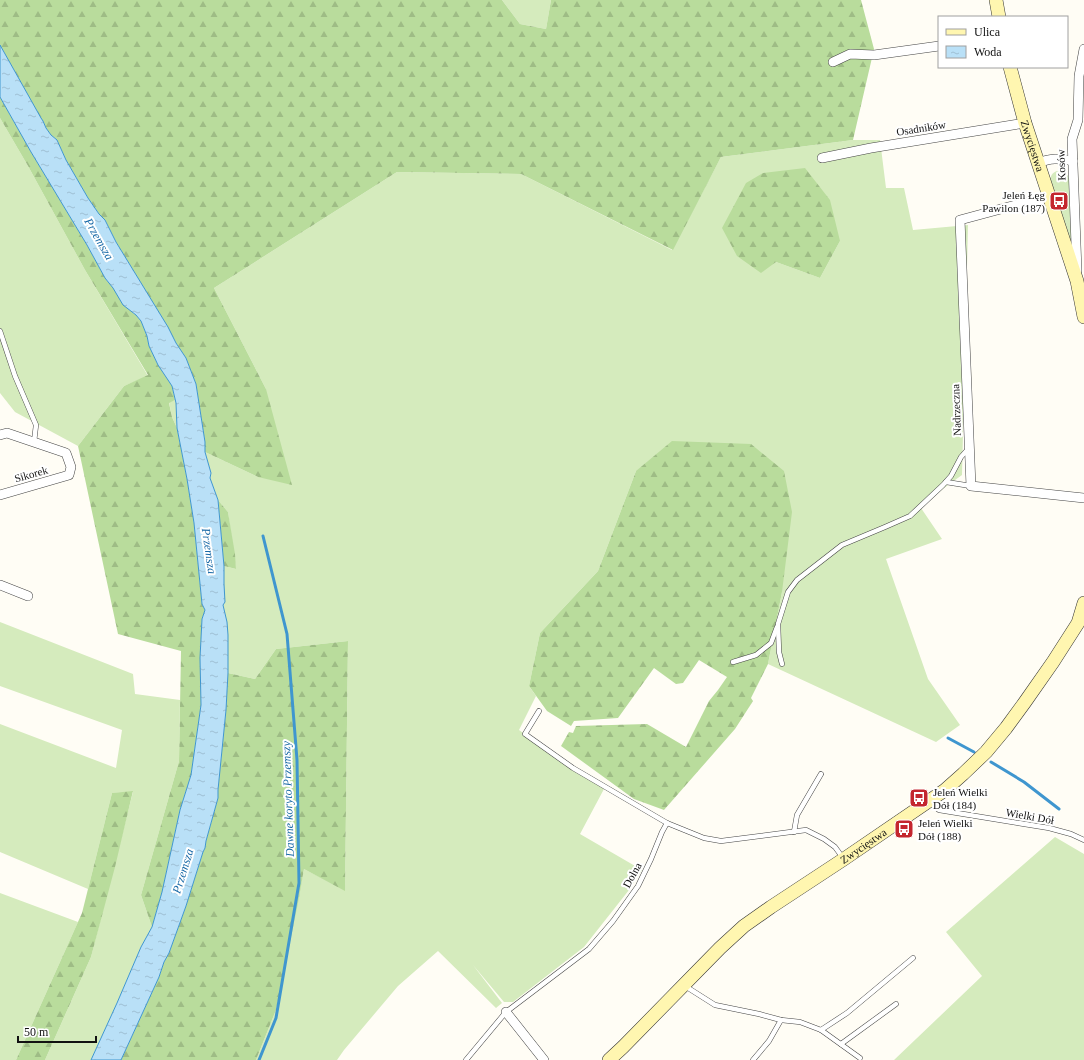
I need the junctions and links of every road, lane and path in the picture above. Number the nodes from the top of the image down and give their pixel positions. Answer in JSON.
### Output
{"nodes":[{"id":1,"x":996,"y":0,"type":"edge"},
{"id":2,"x":999,"y":16,"type":"edge"},
{"id":3,"x":938,"y":46,"type":"edge"},
{"id":4,"x":1084,"y":49,"type":"edge"},
{"id":5,"x":833,"y":62,"type":"dead end"},
{"id":6,"x":1010,"y":68,"type":"edge"},
{"id":7,"x":1025,"y":123,"type":"junction"},
{"id":8,"x":1080,"y":126,"type":"edge"},
{"id":9,"x":822,"y":158,"type":"dead end"},
{"id":10,"x":1073,"y":161,"type":"junction"},
{"id":11,"x":1038,"y":163,"type":"junction"},
{"id":12,"x":1049,"y":196,"type":"junction"},
{"id":13,"x":1077,"y":281,"type":"junction"},
{"id":14,"x":1084,"y":317,"type":"edge"},
{"id":15,"x":0,"y":331,"type":"edge"},
{"id":16,"x":0,"y":435,"type":"edge"},
{"id":17,"x":34,"y":442,"type":"junction"},
{"id":18,"x":970,"y":447,"type":"junction"},
{"id":19,"x":946,"y":482,"type":"junction"},
{"id":20,"x":971,"y":486,"type":"junction"},
{"id":21,"x":0,"y":495,"type":"edge"},
{"id":22,"x":1084,"y":498,"type":"edge"},
{"id":23,"x":0,"y":585,"type":"edge"},
{"id":24,"x":28,"y":596,"type":"dead end"},
{"id":25,"x":1084,"y":603,"type":"edge"},
{"id":26,"x":1081,"y":620,"type":"edge"},
{"id":27,"x":778,"y":624,"type":"junction"},
{"id":28,"x":733,"y":662,"type":"dead end"},
{"id":29,"x":782,"y":664,"type":"dead end"},
{"id":30,"x":539,"y":711,"type":"dead end"},
{"id":31,"x":821,"y":774,"type":"dead end"},
{"id":32,"x":928,"y":800,"type":"junction"},
{"id":33,"x":667,"y":823,"type":"junction"},
{"id":34,"x":794,"y":832,"type":"junction"},
{"id":35,"x":1084,"y":840,"type":"edge"},
{"id":36,"x":844,"y":859,"type":"junction"},
{"id":37,"x":913,"y":958,"type":"dead end"},
{"id":38,"x":684,"y":985,"type":"junction"},
{"id":39,"x":896,"y":1004,"type":"dead end"},
{"id":40,"x":506,"y":1012,"type":"junction"},
{"id":41,"x":781,"y":1020,"type":"junction"},
{"id":42,"x":821,"y":1030,"type":"junction"},
{"id":43,"x":841,"y":1044,"type":"junction"},
{"id":44,"x":860,"y":1058,"type":"dead end"},
{"id":45,"x":466,"y":1060,"type":"edge"},
{"id":46,"x":544,"y":1060,"type":"edge"},
{"id":47,"x":609,"y":1060,"type":"edge"},
{"id":48,"x":753,"y":1060,"type":"edge"}],
"edges":[{"from":1,"to":2,"type":"street"},
{"from":3,"to":5,"type":"street"},
{"from":4,"to":8,"type":"street","name":"Kosów"},
{"from":6,"to":7,"type":"street","name":"Zwycięstwa"},
{"from":7,"to":9,"type":"street","name":"Osadników"},
{"from":7,"to":11,"type":"street","name":"Zwycięstwa"},
{"from":8,"to":10,"type":"street","name":"Kosów"},
{"from":10,"to":11,"type":"street"},
{"from":10,"to":13,"type":"street","name":"Kosów"},
{"from":11,"to":12,"type":"street","name":"Zwycięstwa"},
{"from":12,"to":13,"type":"street","name":"Zwycięstwa"},
{"from":12,"to":18,"type":"street","name":"Nadrzeczna"},
{"from":13,"to":14,"type":"street","name":"Zwycięstwa"},
{"from":15,"to":17,"type":"lane"},
{"from":16,"to":17,"type":"street"},
{"from":17,"to":21,"type":"street","name":"Sikorek"},
{"from":18,"to":19,"type":"lane"},
{"from":18,"to":20,"type":"street","name":"Nadrzeczna"},
{"from":19,"to":20,"type":"lane"},
{"from":19,"to":27,"type":"lane"},
{"from":20,"to":22,"type":"street"},
{"from":23,"to":24,"type":"street"},
{"from":25,"to":26,"type":"street","name":"Zwycięstwa"},
{"from":26,"to":32,"type":"street","name":"Zwycięstwa"},
{"from":27,"to":28,"type":"lane"},
{"from":27,"to":29,"type":"lane"},
{"from":30,"to":33,"type":"lane"},
{"from":31,"to":34,"type":"lane"},
{"from":32,"to":35,"type":"lane","name":"Wielki Dół"},
{"from":32,"to":36,"type":"street","name":"Zwycięstwa"},
{"from":33,"to":34,"type":"lane"},
{"from":33,"to":40,"type":"lane","name":"Dolna"},
{"from":34,"to":36,"type":"lane"},
{"from":36,"to":38,"type":"street","name":"Zwycięstwa"},
{"from":37,"to":42,"type":"lane"},
{"from":38,"to":41,"type":"lane"},
{"from":38,"to":47,"type":"street","name":"Zwycięstwa"},
{"from":39,"to":43,"type":"lane"},
{"from":40,"to":45,"type":"lane","name":"Dolna"},
{"from":40,"to":46,"type":"street"},
{"from":41,"to":42,"type":"lane"},
{"from":41,"to":48,"type":"lane"},
{"from":42,"to":43,"type":"lane"},
{"from":43,"to":44,"type":"lane"}]}
